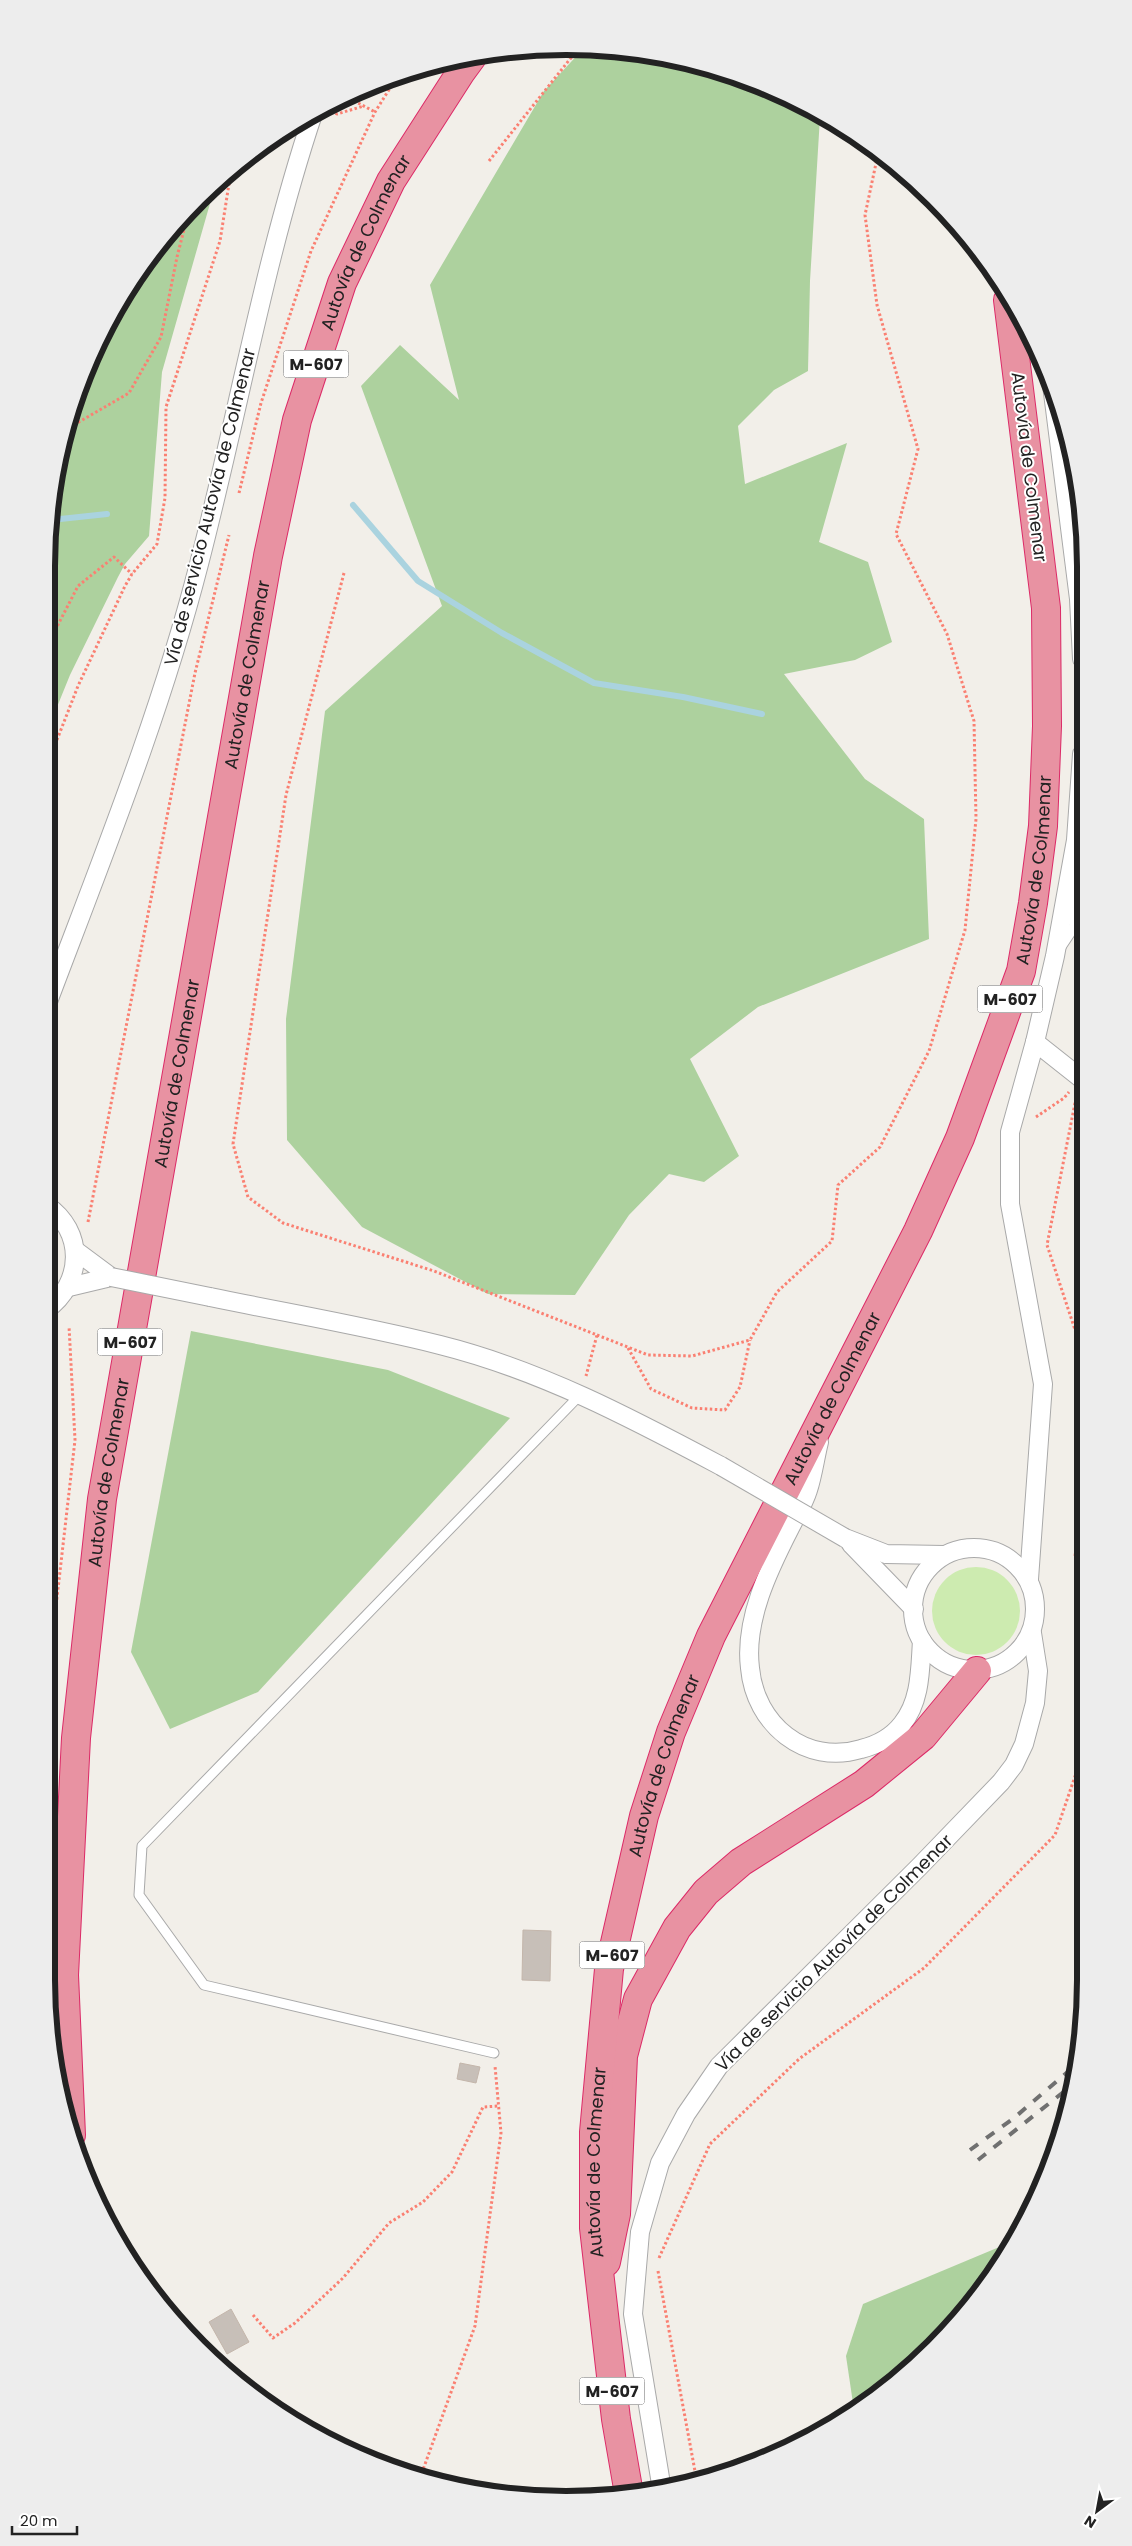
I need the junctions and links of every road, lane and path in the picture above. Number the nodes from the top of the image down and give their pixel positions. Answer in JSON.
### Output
{"nodes":[{"id":1,"x":573,"y":55,"type":"edge"},
{"id":2,"x":466,"y":65,"type":"edge"},
{"id":3,"x":391,"y":86,"type":"edge"},
{"id":4,"x":355,"y":101,"type":"edge"},
{"id":5,"x":364,"y":106,"type":"junction"},
{"id":6,"x":332,"y":112,"type":"edge"},
{"id":7,"x":375,"y":112,"type":"junction"},
{"id":8,"x":310,"y":124,"type":"edge"},
{"id":9,"x":488,"y":160,"type":"dead end"},
{"id":10,"x":877,"y":161,"type":"edge"},
{"id":11,"x":229,"y":182,"type":"edge"},
{"id":12,"x":186,"y":225,"type":"edge"},
{"id":13,"x":1009,"y":312,"type":"edge"},
{"id":14,"x":75,"y":423,"type":"edge"},
{"id":15,"x":1057,"y":424,"type":"edge"},
{"id":16,"x":237,"y":499,"type":"dead end"},
{"id":17,"x":230,"y":528,"type":"dead end"},
{"id":18,"x":344,"y":572,"type":"dead end"},
{"id":19,"x":132,"y":574,"type":"junction"},
{"id":20,"x":1077,"y":583,"type":"edge"},
{"id":21,"x":55,"y":631,"type":"edge"},
{"id":22,"x":55,"y":745,"type":"edge"},
{"id":23,"x":1077,"y":833,"type":"edge"},
{"id":24,"x":1077,"y":906,"type":"edge"},
{"id":25,"x":1055,"y":956,"type":"junction"},
{"id":26,"x":55,"y":983,"type":"edge"},
{"id":27,"x":1035,"y":1042,"type":"junction"},
{"id":28,"x":1077,"y":1076,"type":"edge"},
{"id":29,"x":1077,"y":1099,"type":"edge"},
{"id":30,"x":55,"y":1211,"type":"edge"},
{"id":31,"x":88,"y":1222,"type":"dead end"},
{"id":32,"x":76,"y":1251,"type":"junction"},
{"id":33,"x":110,"y":1278,"type":"junction"},
{"id":34,"x":69,"y":1287,"type":"junction"},
{"id":35,"x":55,"y":1303,"type":"edge"},
{"id":36,"x":70,"y":1326,"type":"dead end"},
{"id":37,"x":597,"y":1335,"type":"junction"},
{"id":38,"x":1077,"y":1336,"type":"edge"},
{"id":39,"x":750,"y":1340,"type":"junction"},
{"id":40,"x":628,"y":1347,"type":"junction"},
{"id":41,"x":581,"y":1394,"type":"junction"},
{"id":42,"x":825,"y":1414,"type":"junction"},
{"id":43,"x":845,"y":1538,"type":"junction"},
{"id":44,"x":1077,"y":1542,"type":"edge"},
{"id":45,"x":944,"y":1555,"type":"junction"},
{"id":46,"x":1077,"y":1563,"type":"edge"},
{"id":47,"x":1029,"y":1579,"type":"junction"},
{"id":48,"x":914,"y":1609,"type":"junction"},
{"id":49,"x":55,"y":1615,"type":"edge"},
{"id":50,"x":1032,"y":1633,"type":"junction"},
{"id":51,"x":922,"y":1641,"type":"junction"},
{"id":52,"x":977,"y":1671,"type":"junction"},
{"id":53,"x":1077,"y":1770,"type":"edge"},
{"id":54,"x":494,"y":2053,"type":"joint"},
{"id":55,"x":69,"y":2096,"type":"edge"},
{"id":56,"x":499,"y":2106,"type":"junction"},
{"id":57,"x":600,"y":2288,"type":"junction"},
{"id":58,"x":252,"y":2315,"type":"dead end"},
{"id":59,"x":423,"y":2470,"type":"edge"},
{"id":60,"x":696,"y":2475,"type":"edge"},
{"id":61,"x":661,"y":2482,"type":"edge"},
{"id":62,"x":628,"y":2487,"type":"edge"}],
"edges":[{"from":1,"to":9,"type":"path"},
{"from":2,"to":55,"type":"highway","name":"Autovía de Colmenar","number":"M-607"},
{"from":3,"to":7,"type":"path"},
{"from":4,"to":5,"type":"path"},
{"from":5,"to":6,"type":"path"},
{"from":5,"to":7,"type":"path"},
{"from":7,"to":16,"type":"path"},
{"from":8,"to":26,"type":"street","name":"Vía de servicio Autovía de Colmenar"},
{"from":10,"to":39,"type":"path"},
{"from":11,"to":19,"type":"path"},
{"from":12,"to":14,"type":"path"},
{"from":13,"to":42,"type":"highway","name":"Autovía de Colmenar","number":"M-607"},
{"from":15,"to":20,"type":"street"},
{"from":17,"to":31,"type":"path"},
{"from":18,"to":37,"type":"path"},
{"from":19,"to":21,"type":"path"},
{"from":19,"to":22,"type":"path"},
{"from":23,"to":25,"type":"street"},
{"from":24,"to":25,"type":"lane"},
{"from":25,"to":27,"type":"street"},
{"from":27,"to":28,"type":"street"},
{"from":27,"to":47,"type":"street"},
{"from":29,"to":38,"type":"path"},
{"from":30,"to":32,"type":"street"},
{"from":32,"to":33,"type":"street"},
{"from":32,"to":34,"type":"street"},
{"from":33,"to":34,"type":"street"},
{"from":33,"to":41,"type":"street","bridge":true},
{"from":34,"to":35,"type":"street"},
{"from":36,"to":49,"type":"path"},
{"from":37,"to":40,"type":"path"},
{"from":37,"to":41,"type":"path"},
{"from":39,"to":40,"type":"path"},
{"from":39,"to":40,"type":"path"},
{"from":41,"to":43,"type":"street","bridge":true},
{"from":41,"to":54,"type":"lane"},
{"from":42,"to":51,"type":"street"},
{"from":42,"to":57,"type":"highway","name":"Autovía de Colmenar","number":"M-607"},
{"from":43,"to":45,"type":"street"},
{"from":43,"to":48,"type":"street"},
{"from":44,"to":46,"type":"path"},
{"from":45,"to":47,"type":"street"},
{"from":45,"to":48,"type":"street"},
{"from":47,"to":50,"type":"street"},
{"from":48,"to":51,"type":"street"},
{"from":50,"to":52,"type":"street"},
{"from":50,"to":61,"type":"street","name":"Vía de servicio Autovía de Colmenar"},
{"from":51,"to":52,"type":"street"},
{"from":52,"to":57,"type":"highway"},
{"from":53,"to":60,"type":"path"},
{"from":54,"to":56,"type":"path"},
{"from":56,"to":58,"type":"path"},
{"from":56,"to":59,"type":"path"},
{"from":57,"to":62,"type":"highway","name":"Autovía de Colmenar","number":"M-607"}]}
